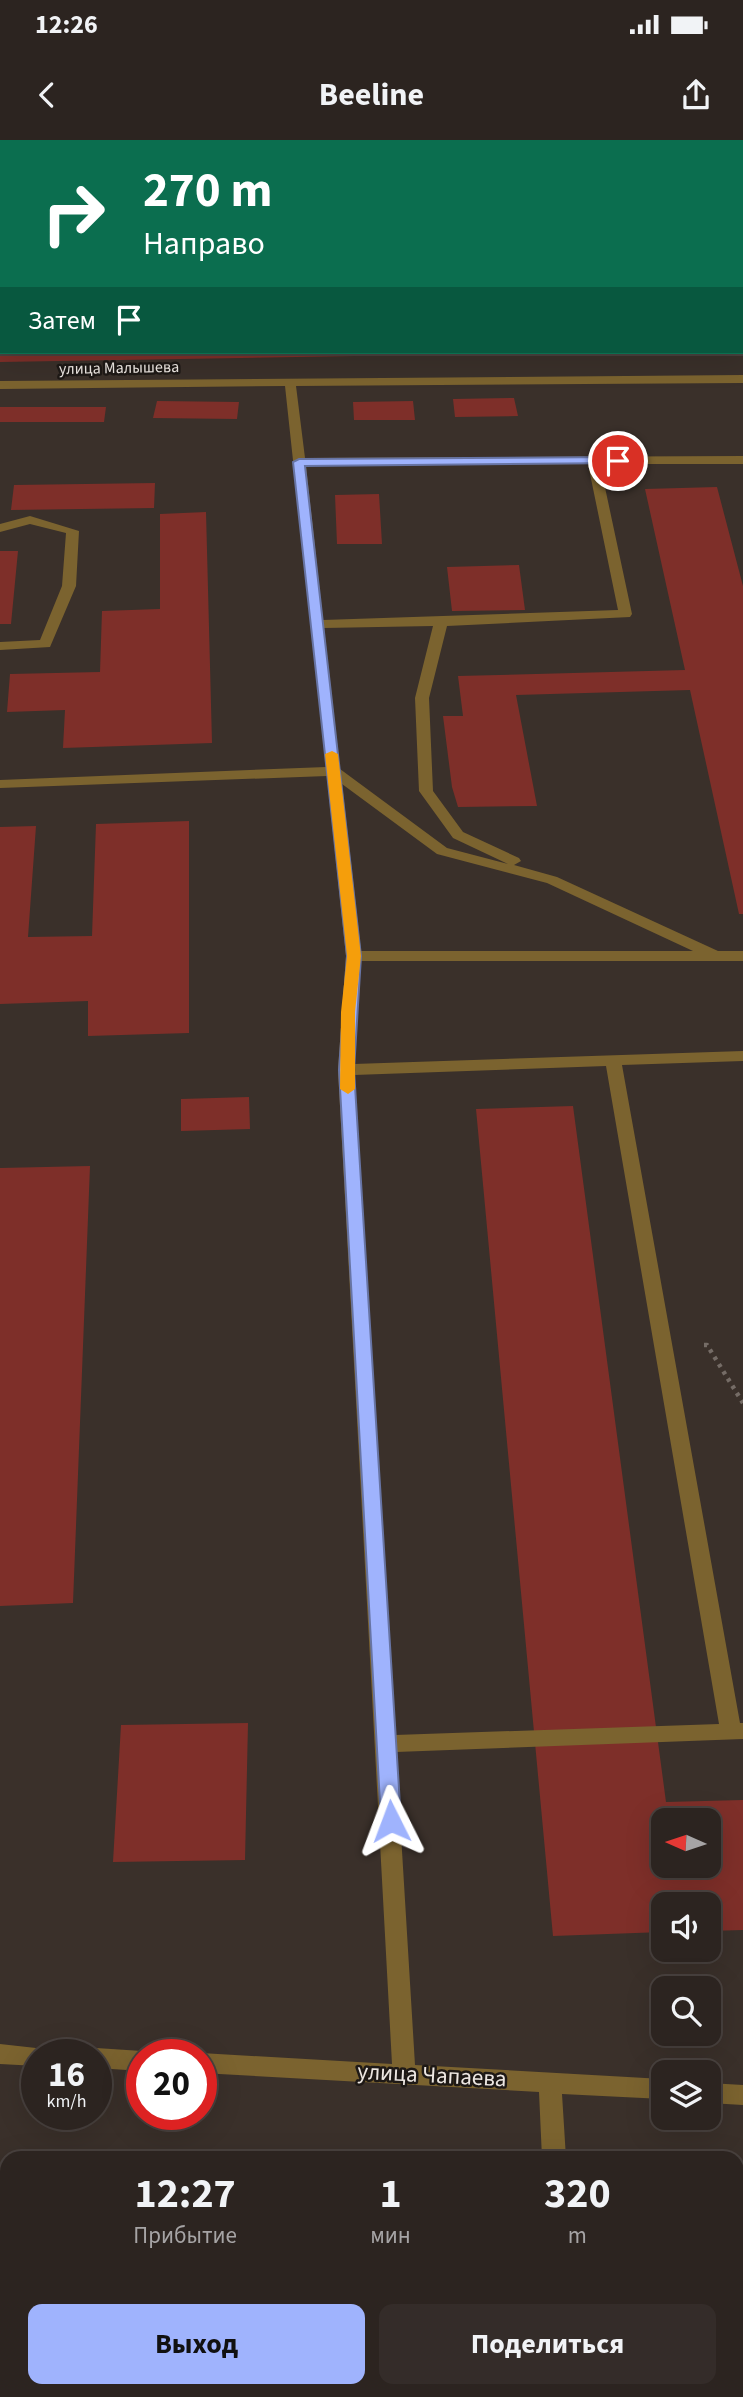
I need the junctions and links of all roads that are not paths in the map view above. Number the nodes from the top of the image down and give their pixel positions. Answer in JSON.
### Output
{"nodes":[{"id":1,"x":743,"y":379,"type":"edge"},
{"id":2,"x":290,"y":381,"type":"junction"},
{"id":3,"x":0,"y":385,"type":"edge"},
{"id":4,"x":743,"y":460,"type":"edge"},
{"id":5,"x":593,"y":461,"type":"junction"},
{"id":6,"x":299,"y":462,"type":"junction"},
{"id":7,"x":0,"y":528,"type":"edge"},
{"id":8,"x":441,"y":622,"type":"junction"},
{"id":9,"x":317,"y":624,"type":"junction"},
{"id":10,"x":0,"y":646,"type":"edge"},
{"id":11,"x":334,"y":771,"type":"junction"},
{"id":12,"x":0,"y":784,"type":"edge"},
{"id":13,"x":552,"y":880,"type":"junction"},
{"id":14,"x":354,"y":956,"type":"junction"},
{"id":15,"x":716,"y":956,"type":"junction"},
{"id":16,"x":743,"y":956,"type":"edge"},
{"id":17,"x":743,"y":1056,"type":"edge"},
{"id":18,"x":612,"y":1060,"type":"junction"},
{"id":19,"x":346,"y":1070,"type":"junction"},
{"id":20,"x":737,"y":1731,"type":"edge"},
{"id":21,"x":387,"y":1744,"type":"junction"},
{"id":22,"x":0,"y":2054,"type":"edge"},
{"id":23,"x":21,"y":2055,"type":"edge"},
{"id":24,"x":217,"y":2064,"type":"edge"},
{"id":25,"x":404,"y":2073,"type":"junction"},
{"id":26,"x":550,"y":2081,"type":"junction"},
{"id":27,"x":651,"y":2089,"type":"edge"},
{"id":28,"x":721,"y":2094,"type":"edge"},
{"id":29,"x":743,"y":2095,"type":"edge"},
{"id":30,"x":554,"y":2151,"type":"edge"}],
"edges":[{"from":1,"to":2,"type":"street","name":"улица Малышева"},
{"from":2,"to":3,"type":"street","name":"улица Малышева"},
{"from":2,"to":6,"type":"street"},
{"from":4,"to":5,"type":"street"},
{"from":5,"to":6,"type":"street"},
{"from":5,"to":8,"type":"street"},
{"from":6,"to":9,"type":"street"},
{"from":7,"to":10,"type":"street"},
{"from":8,"to":9,"type":"street"},
{"from":8,"to":13,"type":"street"},
{"from":9,"to":11,"type":"street"},
{"from":11,"to":12,"type":"street"},
{"from":11,"to":13,"type":"street"},
{"from":11,"to":14,"type":"street"},
{"from":13,"to":15,"type":"street"},
{"from":14,"to":15,"type":"street"},
{"from":14,"to":19,"type":"street"},
{"from":15,"to":16,"type":"street"},
{"from":17,"to":18,"type":"street"},
{"from":18,"to":19,"type":"street"},
{"from":18,"to":20,"type":"street"},
{"from":19,"to":21,"type":"street"},
{"from":20,"to":21,"type":"street"},
{"from":21,"to":25,"type":"street"},
{"from":22,"to":23,"type":"street"},
{"from":24,"to":25,"type":"street","name":"улица Чапаева"},
{"from":25,"to":26,"type":"street","name":"улица Чапаева"},
{"from":26,"to":27,"type":"street","name":"улица Чапаева"},
{"from":26,"to":30,"type":"street"},
{"from":28,"to":29,"type":"street"}]}
